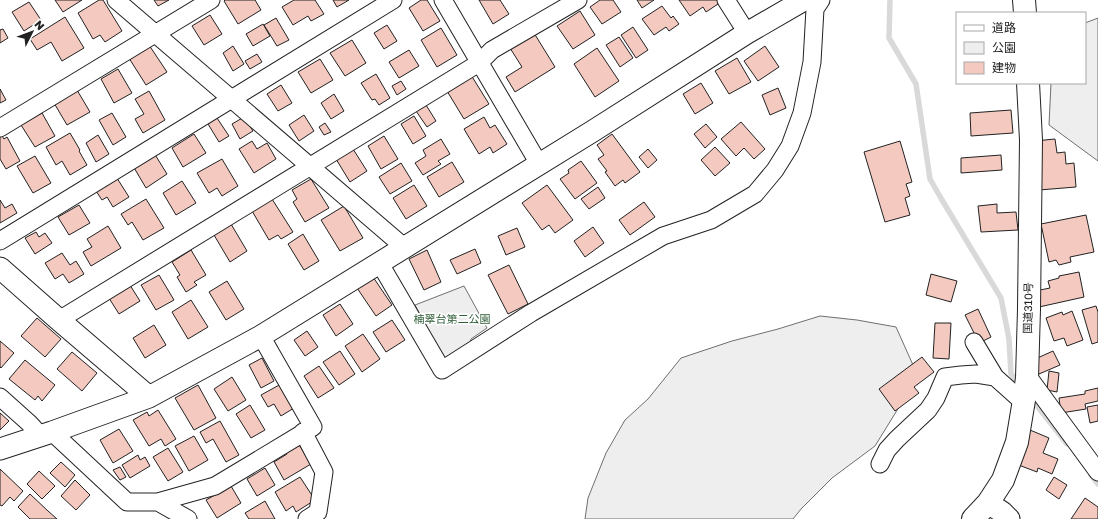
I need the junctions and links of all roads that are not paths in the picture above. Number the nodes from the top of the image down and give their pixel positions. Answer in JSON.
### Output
{"nodes":[{"id":1,"x":116,"y":0,"type":"edge"},
{"id":2,"x":211,"y":0,"type":"edge"},
{"id":3,"x":394,"y":0,"type":"edge"},
{"id":4,"x":443,"y":0,"type":"edge"},
{"id":5,"x":578,"y":0,"type":"edge"},
{"id":6,"x":726,"y":0,"type":"edge"},
{"id":7,"x":804,"y":0,"type":"edge"},
{"id":8,"x":821,"y":0,"type":"edge"},
{"id":9,"x":1024,"y":0,"type":"edge"},
{"id":10,"x":1025,"y":12,"type":"edge"},
{"id":11,"x":155,"y":33,"type":"junction"},
{"id":12,"x":748,"y":33,"type":"junction"},
{"id":13,"x":479,"y":63,"type":"junction"},
{"id":14,"x":1028,"y":84,"type":"edge"},
{"id":15,"x":232,"y":99,"type":"junction"},
{"id":16,"x":0,"y":128,"type":"edge"},
{"id":17,"x":539,"y":164,"type":"junction"},
{"id":18,"x":310,"y":166,"type":"junction"},
{"id":19,"x":0,"y":241,"type":"edge"},
{"id":20,"x":404,"y":247,"type":"junction"},
{"id":21,"x":380,"y":262,"type":"junction"},
{"id":22,"x":0,"y":268,"type":"edge"},
{"id":23,"x":59,"y":320,"type":"junction"},
{"id":24,"x":261,"y":336,"type":"junction"},
{"id":25,"x":974,"y":342,"type":"dead end"},
{"id":26,"x":1026,"y":376,"type":"junction"},
{"id":27,"x":995,"y":377,"type":"junction"},
{"id":28,"x":0,"y":397,"type":"edge"},
{"id":29,"x":149,"y":397,"type":"junction"},
{"id":30,"x":1024,"y":401,"type":"junction"},
{"id":31,"x":303,"y":432,"type":"junction"},
{"id":32,"x":46,"y":434,"type":"junction"},
{"id":33,"x":0,"y":449,"type":"edge"},
{"id":34,"x":880,"y":464,"type":"dead end"},
{"id":35,"x":1098,"y":472,"type":"edge"},
{"id":36,"x":158,"y":502,"type":"junction"},
{"id":37,"x":988,"y":503,"type":"junction"},
{"id":38,"x":188,"y":519,"type":"edge"},
{"id":39,"x":307,"y":519,"type":"edge"},
{"id":40,"x":973,"y":519,"type":"edge"},
{"id":41,"x":1009,"y":519,"type":"edge"}],
"edges":[{"from":1,"to":11,"type":"street"},
{"from":2,"to":11,"type":"street"},
{"from":3,"to":15,"type":"street"},
{"from":4,"to":13,"type":"street"},
{"from":5,"to":13,"type":"street"},
{"from":6,"to":12,"type":"street"},
{"from":7,"to":12,"type":"street"},
{"from":8,"to":21,"type":"street"},
{"from":9,"to":10,"type":"highway"},
{"from":11,"to":15,"type":"street"},
{"from":11,"to":16,"type":"street"},
{"from":12,"to":17,"type":"street"},
{"from":13,"to":17,"type":"street"},
{"from":13,"to":18,"type":"street"},
{"from":14,"to":26,"type":"highway","name":"国道310号"},
{"from":15,"to":18,"type":"street"},
{"from":15,"to":19,"type":"street"},
{"from":17,"to":20,"type":"street"},
{"from":18,"to":20,"type":"street"},
{"from":18,"to":23,"type":"street"},
{"from":20,"to":21,"type":"street"},
{"from":21,"to":24,"type":"street"},
{"from":22,"to":23,"type":"street"},
{"from":23,"to":29,"type":"street"},
{"from":24,"to":29,"type":"street"},
{"from":24,"to":31,"type":"street"},
{"from":25,"to":27,"type":"street"},
{"from":26,"to":30,"type":"highway","name":"国道310号"},
{"from":26,"to":35,"type":"street"},
{"from":27,"to":30,"type":"street"},
{"from":27,"to":34,"type":"street"},
{"from":28,"to":32,"type":"street"},
{"from":29,"to":32,"type":"street"},
{"from":30,"to":37,"type":"highway","name":"国道310号"},
{"from":31,"to":36,"type":"street"},
{"from":31,"to":39,"type":"street"},
{"from":32,"to":33,"type":"street"},
{"from":32,"to":36,"type":"street"},
{"from":36,"to":38,"type":"street"},
{"from":37,"to":40,"type":"highway","name":"国道310号"},
{"from":37,"to":41,"type":"street"}]}
